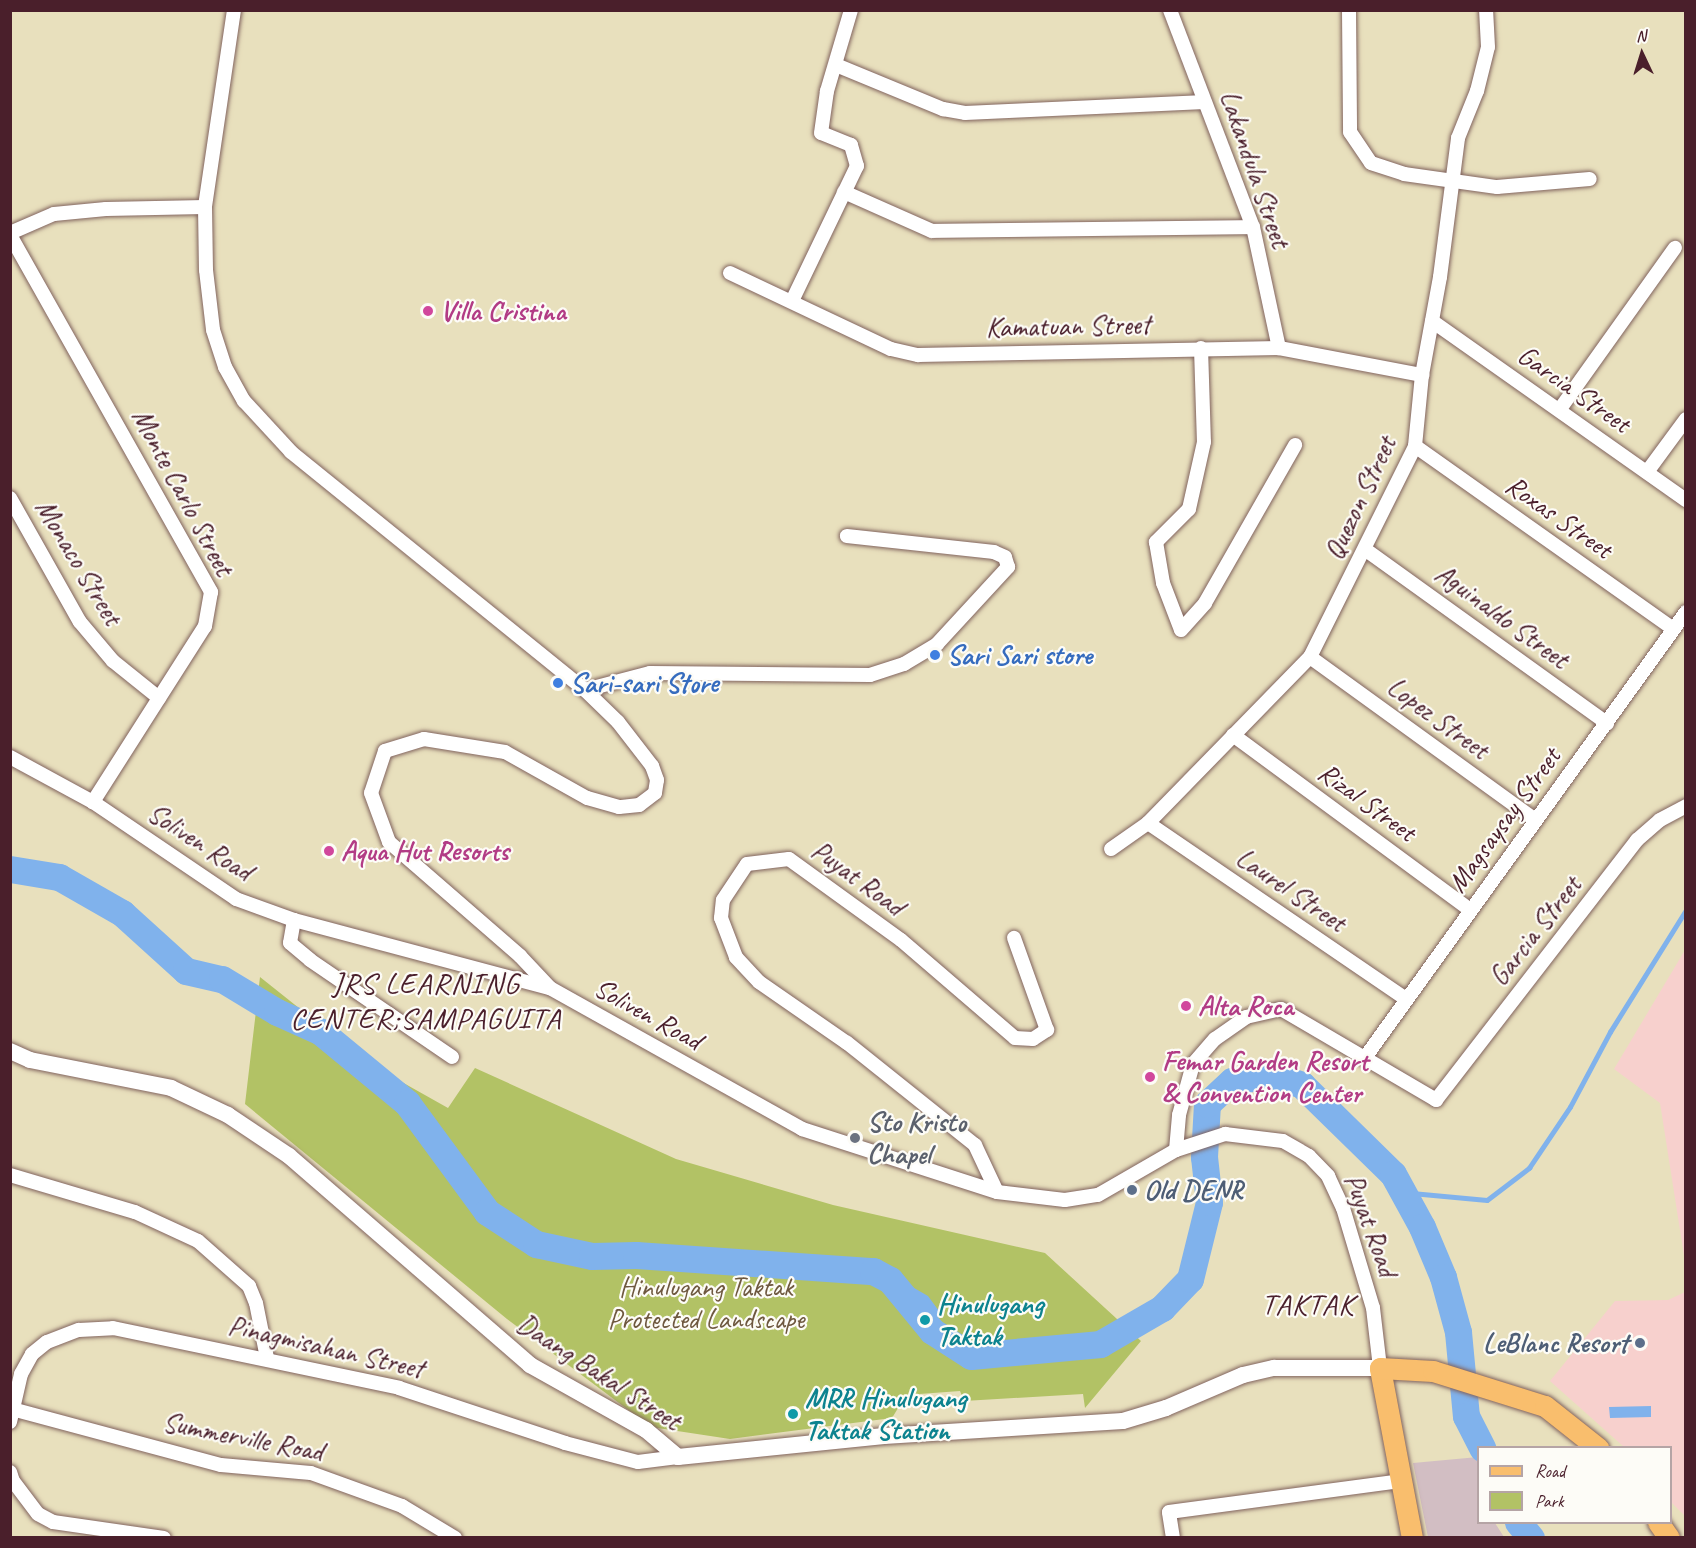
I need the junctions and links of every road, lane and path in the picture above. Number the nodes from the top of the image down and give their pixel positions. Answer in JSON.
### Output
{"nodes":[{"id":1,"x":234,"y":10,"type":"edge"},
{"id":2,"x":851,"y":10,"type":"edge"},
{"id":3,"x":1170,"y":10,"type":"edge"},
{"id":4,"x":1349,"y":10,"type":"edge"},
{"id":5,"x":1486,"y":10,"type":"edge"},
{"id":6,"x":836,"y":65,"type":"junction"},
{"id":7,"x":1205,"y":102,"type":"junction"},
{"id":8,"x":1590,"y":180,"type":"dead end"},
{"id":9,"x":1452,"y":182,"type":"junction"},
{"id":10,"x":844,"y":192,"type":"junction"},
{"id":11,"x":205,"y":207,"type":"junction"},
{"id":12,"x":1253,"y":227,"type":"junction"},
{"id":13,"x":10,"y":234,"type":"edge"},
{"id":14,"x":1675,"y":248,"type":"dead end"},
{"id":15,"x":730,"y":273,"type":"dead end"},
{"id":16,"x":792,"y":301,"type":"junction"},
{"id":17,"x":1432,"y":321,"type":"junction"},
{"id":18,"x":1201,"y":348,"type":"junction"},
{"id":19,"x":1279,"y":348,"type":"junction"},
{"id":20,"x":1422,"y":375,"type":"junction"},
{"id":21,"x":1560,"y":409,"type":"junction"},
{"id":22,"x":1686,"y":419,"type":"edge"},
{"id":23,"x":1295,"y":445,"type":"dead end"},
{"id":24,"x":1415,"y":446,"type":"junction"},
{"id":25,"x":1647,"y":472,"type":"junction"},
{"id":26,"x":10,"y":498,"type":"edge"},
{"id":27,"x":1686,"y":500,"type":"edge"},
{"id":28,"x":847,"y":536,"type":"dead end"},
{"id":29,"x":1366,"y":550,"type":"junction"},
{"id":30,"x":1686,"y":612,"type":"edge"},
{"id":31,"x":1673,"y":629,"type":"junction"},
{"id":32,"x":1310,"y":657,"type":"junction"},
{"id":33,"x":585,"y":690,"type":"junction"},
{"id":34,"x":159,"y":698,"type":"junction"},
{"id":35,"x":1607,"y":723,"type":"junction"},
{"id":36,"x":1233,"y":735,"type":"junction"},
{"id":37,"x":10,"y":757,"type":"edge"},
{"id":38,"x":93,"y":802,"type":"junction"},
{"id":39,"x":1686,"y":806,"type":"edge"},
{"id":40,"x":1535,"y":820,"type":"junction"},
{"id":41,"x":1148,"y":823,"type":"junction"},
{"id":42,"x":1112,"y":849,"type":"dead end"},
{"id":43,"x":1470,"y":910,"type":"junction"},
{"id":44,"x":294,"y":920,"type":"junction"},
{"id":45,"x":1014,"y":938,"type":"dead end"},
{"id":46,"x":550,"y":988,"type":"junction"},
{"id":47,"x":1405,"y":999,"type":"junction"},
{"id":48,"x":10,"y":1051,"type":"edge"},
{"id":49,"x":452,"y":1057,"type":"dead end"},
{"id":50,"x":1364,"y":1059,"type":"junction"},
{"id":51,"x":1226,"y":1134,"type":"joint"},
{"id":52,"x":1180,"y":1148,"type":"junction"},
{"id":53,"x":10,"y":1175,"type":"edge"},
{"id":54,"x":997,"y":1192,"type":"junction"},
{"id":55,"x":267,"y":1358,"type":"junction"},
{"id":56,"x":1380,"y":1368,"type":"junction"},
{"id":57,"x":16,"y":1376,"type":"edge"},
{"id":58,"x":11,"y":1415,"type":"edge"},
{"id":59,"x":1595,"y":1446,"type":"edge"},
{"id":60,"x":678,"y":1457,"type":"junction"},
{"id":61,"x":10,"y":1472,"type":"edge"},
{"id":62,"x":1400,"y":1481,"type":"junction"},
{"id":63,"x":1659,"y":1524,"type":"edge"},
{"id":64,"x":164,"y":1538,"type":"edge"},
{"id":65,"x":455,"y":1538,"type":"edge"},
{"id":66,"x":1173,"y":1538,"type":"edge"},
{"id":67,"x":1412,"y":1538,"type":"edge"},
{"id":68,"x":1669,"y":1538,"type":"edge"}],
"edges":[{"from":1,"to":11,"type":"street"},
{"from":2,"to":6,"type":"street"},
{"from":3,"to":7,"type":"street","name":"Lakandula Street"},
{"from":4,"to":9,"type":"street"},
{"from":5,"to":9,"type":"street","name":"Quezon Street"},
{"from":6,"to":7,"type":"street"},
{"from":6,"to":10,"type":"street"},
{"from":7,"to":12,"type":"street","name":"Lakandula Street"},
{"from":8,"to":9,"type":"street"},
{"from":9,"to":17,"type":"street","name":"Quezon Street"},
{"from":10,"to":12,"type":"street"},
{"from":10,"to":16,"type":"street"},
{"from":11,"to":13,"type":"street"},
{"from":11,"to":33,"type":"street"},
{"from":12,"to":19,"type":"street","name":"Lakandula Street"},
{"from":13,"to":34,"type":"street","name":"Monte Carlo Street"},
{"from":14,"to":21,"type":"street"},
{"from":15,"to":16,"type":"street","name":"Kamatuan Street"},
{"from":16,"to":18,"type":"street","name":"Kamatuan Street"},
{"from":17,"to":20,"type":"street","name":"Quezon Street"},
{"from":17,"to":21,"type":"street","name":"Garcia Street"},
{"from":18,"to":19,"type":"street","name":"Kamatuan Street"},
{"from":18,"to":23,"type":"street"},
{"from":19,"to":20,"type":"street","name":"Kamatuan Street"},
{"from":20,"to":24,"type":"street","name":"Quezon Street"},
{"from":21,"to":25,"type":"street","name":"Garcia Street"},
{"from":22,"to":25,"type":"street"},
{"from":24,"to":29,"type":"street","name":"Quezon Street"},
{"from":24,"to":31,"type":"street","name":"Roxas Street"},
{"from":25,"to":27,"type":"street","name":"Garcia Street"},
{"from":26,"to":34,"type":"street","name":"Monaco Street"},
{"from":28,"to":33,"type":"street"},
{"from":29,"to":32,"type":"street","name":"Quezon Street"},
{"from":29,"to":35,"type":"street","name":"Aguinaldo Street"},
{"from":30,"to":31,"type":"street","name":"Magsaysay Street"},
{"from":31,"to":35,"type":"street","name":"Magsaysay Street"},
{"from":32,"to":36,"type":"street","name":"Quezon Street"},
{"from":32,"to":40,"type":"street","name":"Lopez Street"},
{"from":33,"to":46,"type":"street"},
{"from":34,"to":38,"type":"street","name":"Monte Carlo Street"},
{"from":35,"to":40,"type":"street","name":"Magsaysay Street"},
{"from":36,"to":41,"type":"street","name":"Quezon Street"},
{"from":36,"to":43,"type":"street","name":"Rizal Street"},
{"from":37,"to":38,"type":"street","name":"Soliven Road"},
{"from":38,"to":44,"type":"street","name":"Soliven Road"},
{"from":39,"to":50,"type":"street","name":"Garcia Street"},
{"from":40,"to":43,"type":"street","name":"Magsaysay Street"},
{"from":41,"to":42,"type":"street","name":"Quezon Street"},
{"from":41,"to":47,"type":"street","name":"Laurel Street"},
{"from":43,"to":47,"type":"street","name":"Magsaysay Street"},
{"from":44,"to":46,"type":"street","name":"Soliven Road"},
{"from":44,"to":49,"type":"street"},
{"from":45,"to":54,"type":"street","name":"Puyat Road"},
{"from":46,"to":54,"type":"street","name":"Soliven Road"},
{"from":47,"to":50,"type":"street","name":"Magsaysay Street"},
{"from":48,"to":60,"type":"street","name":"Daang Bakal Street"},
{"from":50,"to":52,"type":"street"},
{"from":51,"to":52,"type":"street","name":"Soliven Road"},
{"from":51,"to":56,"type":"street","name":"Puyat Road"},
{"from":52,"to":54,"type":"street","name":"Soliven Road"},
{"from":53,"to":55,"type":"street"},
{"from":55,"to":57,"type":"street","name":"Pinagmisahan Street"},
{"from":55,"to":60,"type":"street","name":"Pinagmisahan Street"},
{"from":56,"to":59,"type":"main road"},
{"from":56,"to":60,"type":"street","name":"Daang Bakal Street"},
{"from":56,"to":62,"type":"main road"},
{"from":57,"to":58,"type":"street","name":"Pinagmisahan Street"},
{"from":58,"to":65,"type":"street","name":"Summerville Road"},
{"from":61,"to":64,"type":"street"},
{"from":62,"to":66,"type":"street"},
{"from":62,"to":67,"type":"main road"},
{"from":63,"to":68,"type":"main road"}]}
